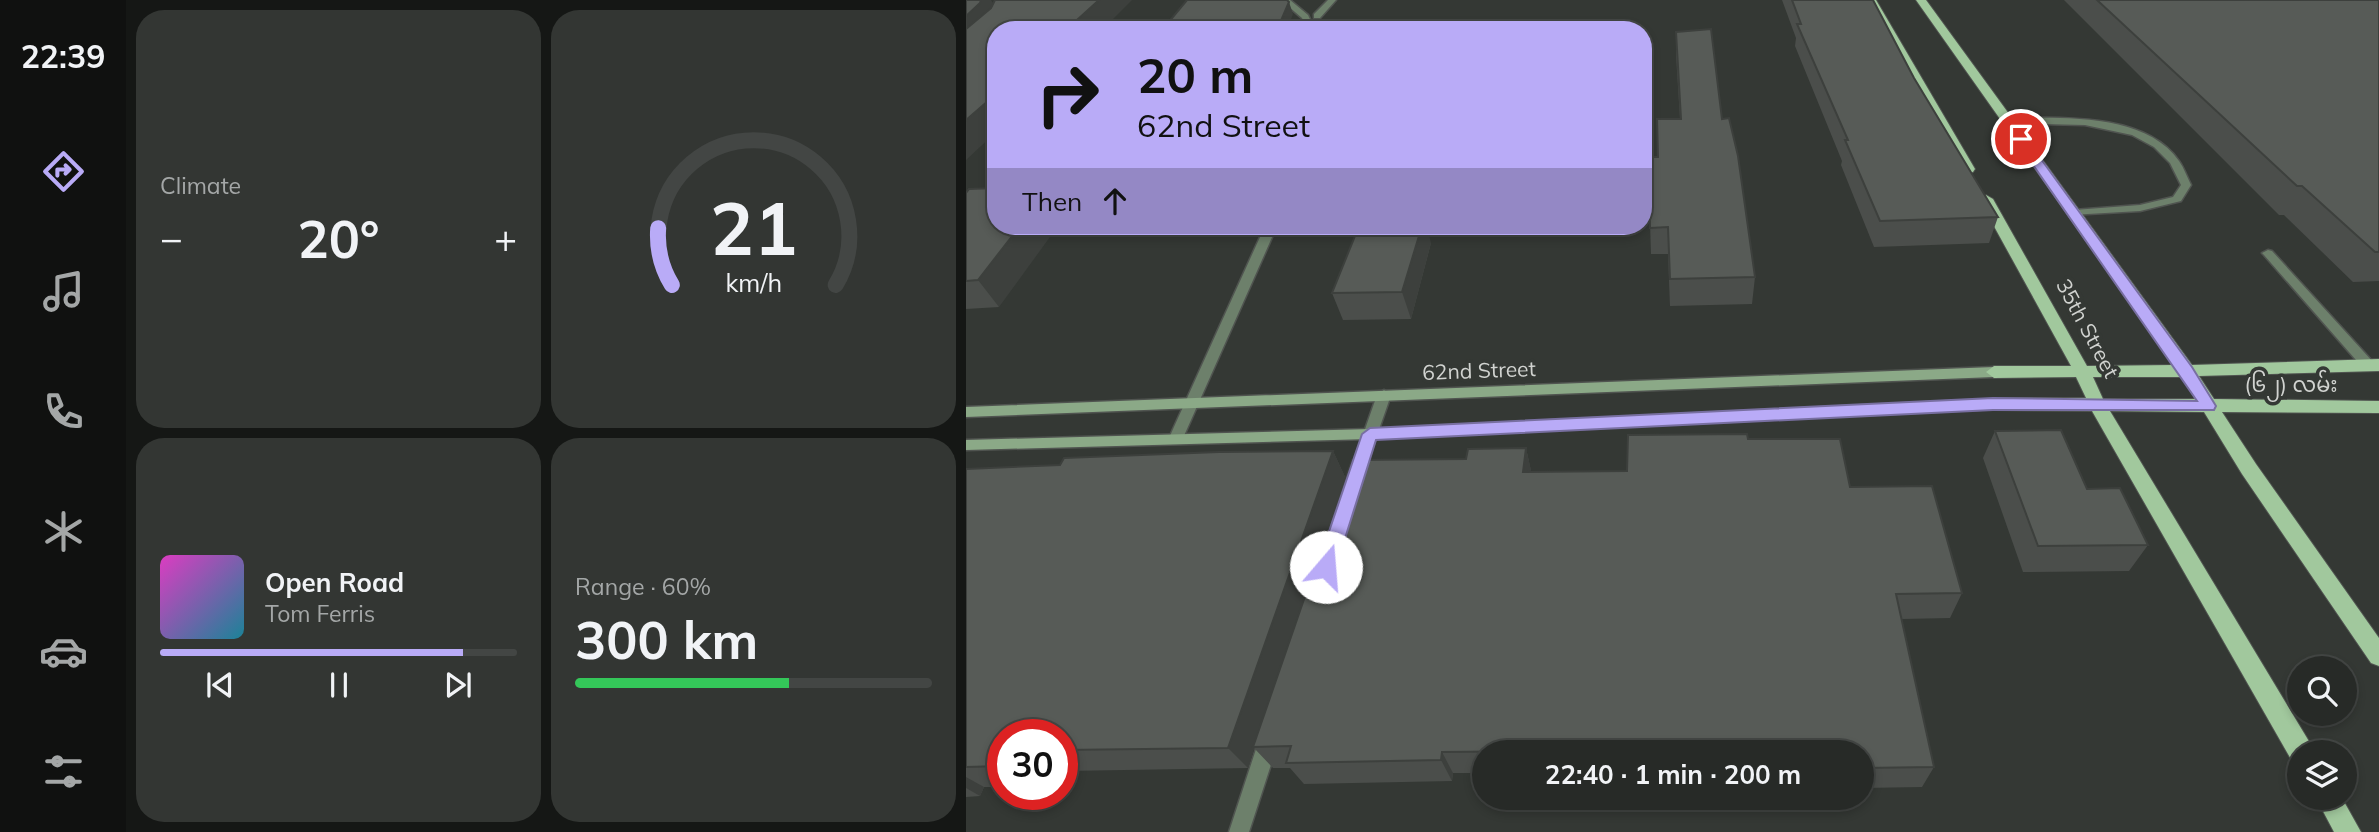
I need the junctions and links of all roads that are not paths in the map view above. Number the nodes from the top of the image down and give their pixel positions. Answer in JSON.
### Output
{"nodes":[{"id":1,"x":1285,"y":0,"type":"edge"},
{"id":2,"x":1332,"y":0,"type":"edge"},
{"id":3,"x":1871,"y":0,"type":"edge"},
{"id":4,"x":1921,"y":0,"type":"edge"},
{"id":5,"x":1317,"y":16,"type":"dead end"},
{"id":6,"x":1306,"y":21,"type":"edge"},
{"id":7,"x":2007,"y":121,"type":"junction"},
{"id":8,"x":2074,"y":214,"type":"junction"},
{"id":9,"x":1267,"y":235,"type":"edge"},
{"id":10,"x":2268,"y":253,"type":"dead end"},
{"id":11,"x":2373,"y":365,"type":"edge"},
{"id":12,"x":2082,"y":371,"type":"junction"},
{"id":13,"x":2187,"y":371,"type":"junction"},
{"id":14,"x":1994,"y":372,"type":"joint"},
{"id":15,"x":1384,"y":395,"type":"junction"},
{"id":16,"x":1192,"y":403,"type":"junction"},
{"id":17,"x":1993,"y":404,"type":"joint"},
{"id":18,"x":2097,"y":404,"type":"junction"},
{"id":19,"x":2208,"y":406,"type":"junction"},
{"id":20,"x":2379,"y":407,"type":"edge"},
{"id":21,"x":966,"y":412,"type":"edge"},
{"id":22,"x":1370,"y":434,"type":"junction"},
{"id":23,"x":1175,"y":438,"type":"junction"},
{"id":24,"x":966,"y":445,"type":"edge"},
{"id":25,"x":1348,"y":500,"type":"edge"},
{"id":26,"x":2379,"y":656,"type":"edge"},
{"id":27,"x":1274,"y":726,"type":"edge"},
{"id":28,"x":2294,"y":740,"type":"edge"},
{"id":29,"x":2335,"y":810,"type":"edge"},
{"id":30,"x":1239,"y":832,"type":"edge"},
{"id":31,"x":2348,"y":832,"type":"edge"}],
"edges":[{"from":1,"to":6,"type":"street"},
{"from":2,"to":5,"type":"street"},
{"from":3,"to":12,"type":"main road","name":"35th Street"},
{"from":4,"to":7,"type":"main road"},
{"from":7,"to":8,"type":"main road"},
{"from":7,"to":8,"type":"street"},
{"from":8,"to":13,"type":"main road"},
{"from":9,"to":16,"type":"street"},
{"from":10,"to":11,"type":"street"},
{"from":11,"to":13,"type":"main road","name":"(၆၂) လမ်း"},
{"from":12,"to":13,"type":"main road","name":"(၆၂) လမ်း"},
{"from":12,"to":14,"type":"main road","name":"(၆၂) လမ်း"},
{"from":12,"to":18,"type":"main road","name":"35th Street"},
{"from":13,"to":19,"type":"main road"},
{"from":14,"to":15,"type":"main road","name":"62nd Street"},
{"from":15,"to":16,"type":"main road","name":"62nd Street"},
{"from":15,"to":22,"type":"street"},
{"from":16,"to":21,"type":"main road","name":"62nd Street"},
{"from":16,"to":23,"type":"street"},
{"from":17,"to":18,"type":"main road","name":"(၆၂) လမ်း"},
{"from":17,"to":22,"type":"main road"},
{"from":18,"to":19,"type":"main road","name":"(၆၂) လမ်း"},
{"from":18,"to":28,"type":"main road","name":"35th Street"},
{"from":19,"to":20,"type":"main road","name":"(၆၂) လမ်း"},
{"from":19,"to":26,"type":"main road"},
{"from":22,"to":23,"type":"main road"},
{"from":22,"to":25,"type":"street"},
{"from":23,"to":24,"type":"main road"},
{"from":27,"to":30,"type":"street"},
{"from":29,"to":31,"type":"main road"}]}
